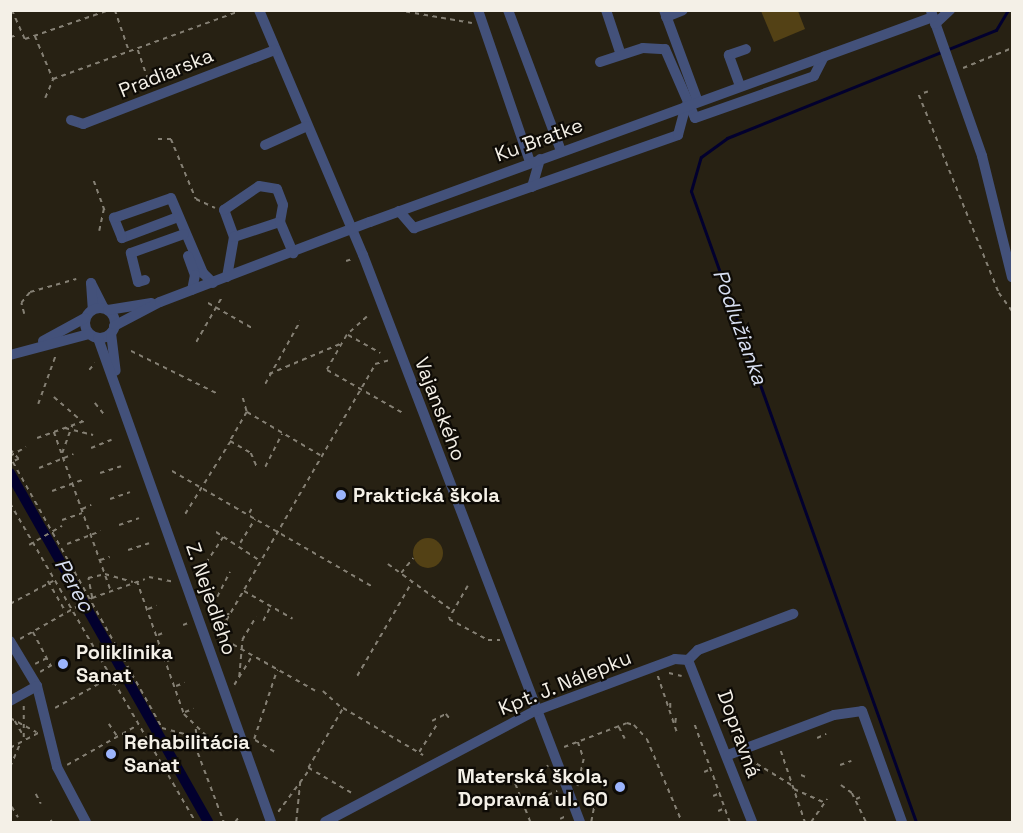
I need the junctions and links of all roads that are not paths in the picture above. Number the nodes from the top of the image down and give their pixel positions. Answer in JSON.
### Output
{"nodes":[{"id":1,"x":259,"y":10,"type":"edge"},
{"id":2,"x":478,"y":10,"type":"edge"},
{"id":3,"x":508,"y":10,"type":"edge"},
{"id":4,"x":606,"y":10,"type":"edge"},
{"id":5,"x":683,"y":10,"type":"edge"},
{"id":6,"x":950,"y":10,"type":"edge"},
{"id":7,"x":665,"y":14,"type":"edge"},
{"id":8,"x":933,"y":17,"type":"edge"},
{"id":9,"x":746,"y":49,"type":"dead end"},
{"id":10,"x":275,"y":50,"type":"junction"},
{"id":11,"x":621,"y":55,"type":"junction"},
{"id":12,"x":824,"y":56,"type":"junction"},
{"id":13,"x":600,"y":62,"type":"dead end"},
{"id":14,"x":740,"y":87,"type":"junction"},
{"id":15,"x":698,"y":102,"type":"junction"},
{"id":16,"x":686,"y":106,"type":"junction"},
{"id":17,"x":71,"y":120,"type":"dead end"},
{"id":18,"x":307,"y":126,"type":"junction"},
{"id":19,"x":265,"y":146,"type":"dead end"},
{"id":20,"x":561,"y":151,"type":"junction"},
{"id":21,"x":535,"y":160,"type":"junction"},
{"id":22,"x":532,"y":187,"type":"junction"},
{"id":23,"x":399,"y":211,"type":"junction"},
{"id":24,"x":178,"y":217,"type":"junction"},
{"id":25,"x":280,"y":222,"type":"junction"},
{"id":26,"x":352,"y":229,"type":"junction"},
{"id":27,"x":184,"y":234,"type":"junction"},
{"id":28,"x":234,"y":237,"type":"junction"},
{"id":29,"x":293,"y":253,"type":"junction"},
{"id":30,"x":227,"y":277,"type":"junction"},
{"id":31,"x":1012,"y":277,"type":"edge"},
{"id":32,"x":146,"y":280,"type":"dead end"},
{"id":33,"x":213,"y":283,"type":"junction"},
{"id":34,"x":192,"y":290,"type":"junction"},
{"id":35,"x":160,"y":302,"type":"junction"},
{"id":36,"x":102,"y":309,"type":"junction"},
{"id":37,"x":85,"y":318,"type":"junction"},
{"id":38,"x":112,"y":330,"type":"junction"},
{"id":39,"x":94,"y":336,"type":"junction"},
{"id":40,"x":30,"y":349,"type":"junction"},
{"id":41,"x":10,"y":355,"type":"edge"},
{"id":42,"x":118,"y":387,"type":"junction"},
{"id":43,"x":793,"y":614,"type":"dead end"},
{"id":44,"x":11,"y":643,"type":"edge"},
{"id":45,"x":688,"y":660,"type":"junction"},
{"id":46,"x":37,"y":680,"type":"junction"},
{"id":47,"x":10,"y":700,"type":"edge"},
{"id":48,"x":535,"y":711,"type":"junction"},
{"id":49,"x":733,"y":753,"type":"junction"},
{"id":50,"x":274,"y":818,"type":"edge"},
{"id":51,"x":86,"y":822,"type":"edge"},
{"id":52,"x":325,"y":822,"type":"edge"},
{"id":53,"x":580,"y":822,"type":"edge"},
{"id":54,"x":752,"y":822,"type":"edge"},
{"id":55,"x":902,"y":822,"type":"edge"}],
"edges":[{"from":1,"to":10,"type":"street","name":"Vajanského"},
{"from":2,"to":21,"type":"street"},
{"from":3,"to":20,"type":"street"},
{"from":4,"to":11,"type":"street"},
{"from":5,"to":7,"type":"street"},
{"from":6,"to":8,"type":"street"},
{"from":7,"to":15,"type":"street"},
{"from":8,"to":12,"type":"street","name":"Ku Bratke"},
{"from":8,"to":31,"type":"street"},
{"from":9,"to":14,"type":"street"},
{"from":10,"to":17,"type":"street","name":"Pradiarska"},
{"from":10,"to":18,"type":"street","name":"Vajanského"},
{"from":11,"to":13,"type":"street"},
{"from":11,"to":16,"type":"street"},
{"from":12,"to":14,"type":"street","name":"Ku Bratke"},
{"from":12,"to":16,"type":"street"},
{"from":14,"to":15,"type":"street","name":"Ku Bratke"},
{"from":15,"to":16,"type":"street","name":"Ku Bratke"},
{"from":16,"to":20,"type":"street","name":"Ku Bratke"},
{"from":16,"to":22,"type":"street"},
{"from":18,"to":19,"type":"street"},
{"from":18,"to":26,"type":"street","name":"Vajanského"},
{"from":20,"to":21,"type":"street","name":"Ku Bratke"},
{"from":21,"to":22,"type":"street"},
{"from":21,"to":23,"type":"street","name":"Ku Bratke"},
{"from":22,"to":23,"type":"street"},
{"from":23,"to":26,"type":"street","name":"Ku Bratke"},
{"from":24,"to":24,"type":"street"},
{"from":24,"to":27,"type":"street"},
{"from":25,"to":28,"type":"street"},
{"from":25,"to":28,"type":"street"},
{"from":25,"to":29,"type":"street"},
{"from":26,"to":29,"type":"street","name":"Ku Bratke"},
{"from":26,"to":48,"type":"street","name":"Vajanského"},
{"from":27,"to":32,"type":"street"},
{"from":27,"to":33,"type":"street"},
{"from":27,"to":34,"type":"street"},
{"from":28,"to":30,"type":"street"},
{"from":29,"to":30,"type":"street","name":"Ku Bratke"},
{"from":30,"to":33,"type":"street","name":"Ku Bratke"},
{"from":33,"to":34,"type":"street","name":"Ku Bratke"},
{"from":34,"to":35,"type":"street","name":"Ku Bratke"},
{"from":35,"to":36,"type":"street","name":"Ku Bratke"},
{"from":35,"to":38,"type":"street","name":"Ku Bratke"},
{"from":36,"to":37,"type":"street"},
{"from":36,"to":38,"type":"street","name":"Z. Nejedlého"},
{"from":37,"to":39,"type":"street","name":"Z. Nejedlého"},
{"from":37,"to":40,"type":"street"},
{"from":38,"to":39,"type":"street","name":"Ku Bratke"},
{"from":38,"to":42,"type":"street","name":"Z. Nejedlého"},
{"from":39,"to":40,"type":"street"},
{"from":39,"to":42,"type":"street","name":"Z. Nejedlého"},
{"from":40,"to":41,"type":"street"},
{"from":42,"to":50,"type":"street","name":"Z. Nejedlého"},
{"from":43,"to":45,"type":"street","name":"Kpt. J. Nálepku"},
{"from":44,"to":46,"type":"street"},
{"from":45,"to":48,"type":"street","name":"Kpt. J. Nálepku"},
{"from":45,"to":49,"type":"street","name":"Dopravná"},
{"from":46,"to":47,"type":"street"},
{"from":46,"to":51,"type":"street"},
{"from":48,"to":52,"type":"street","name":"Kpt. J. Nálepku"},
{"from":48,"to":53,"type":"street","name":"Vajanského"},
{"from":49,"to":54,"type":"street","name":"Dopravná"},
{"from":49,"to":55,"type":"street"}]}
